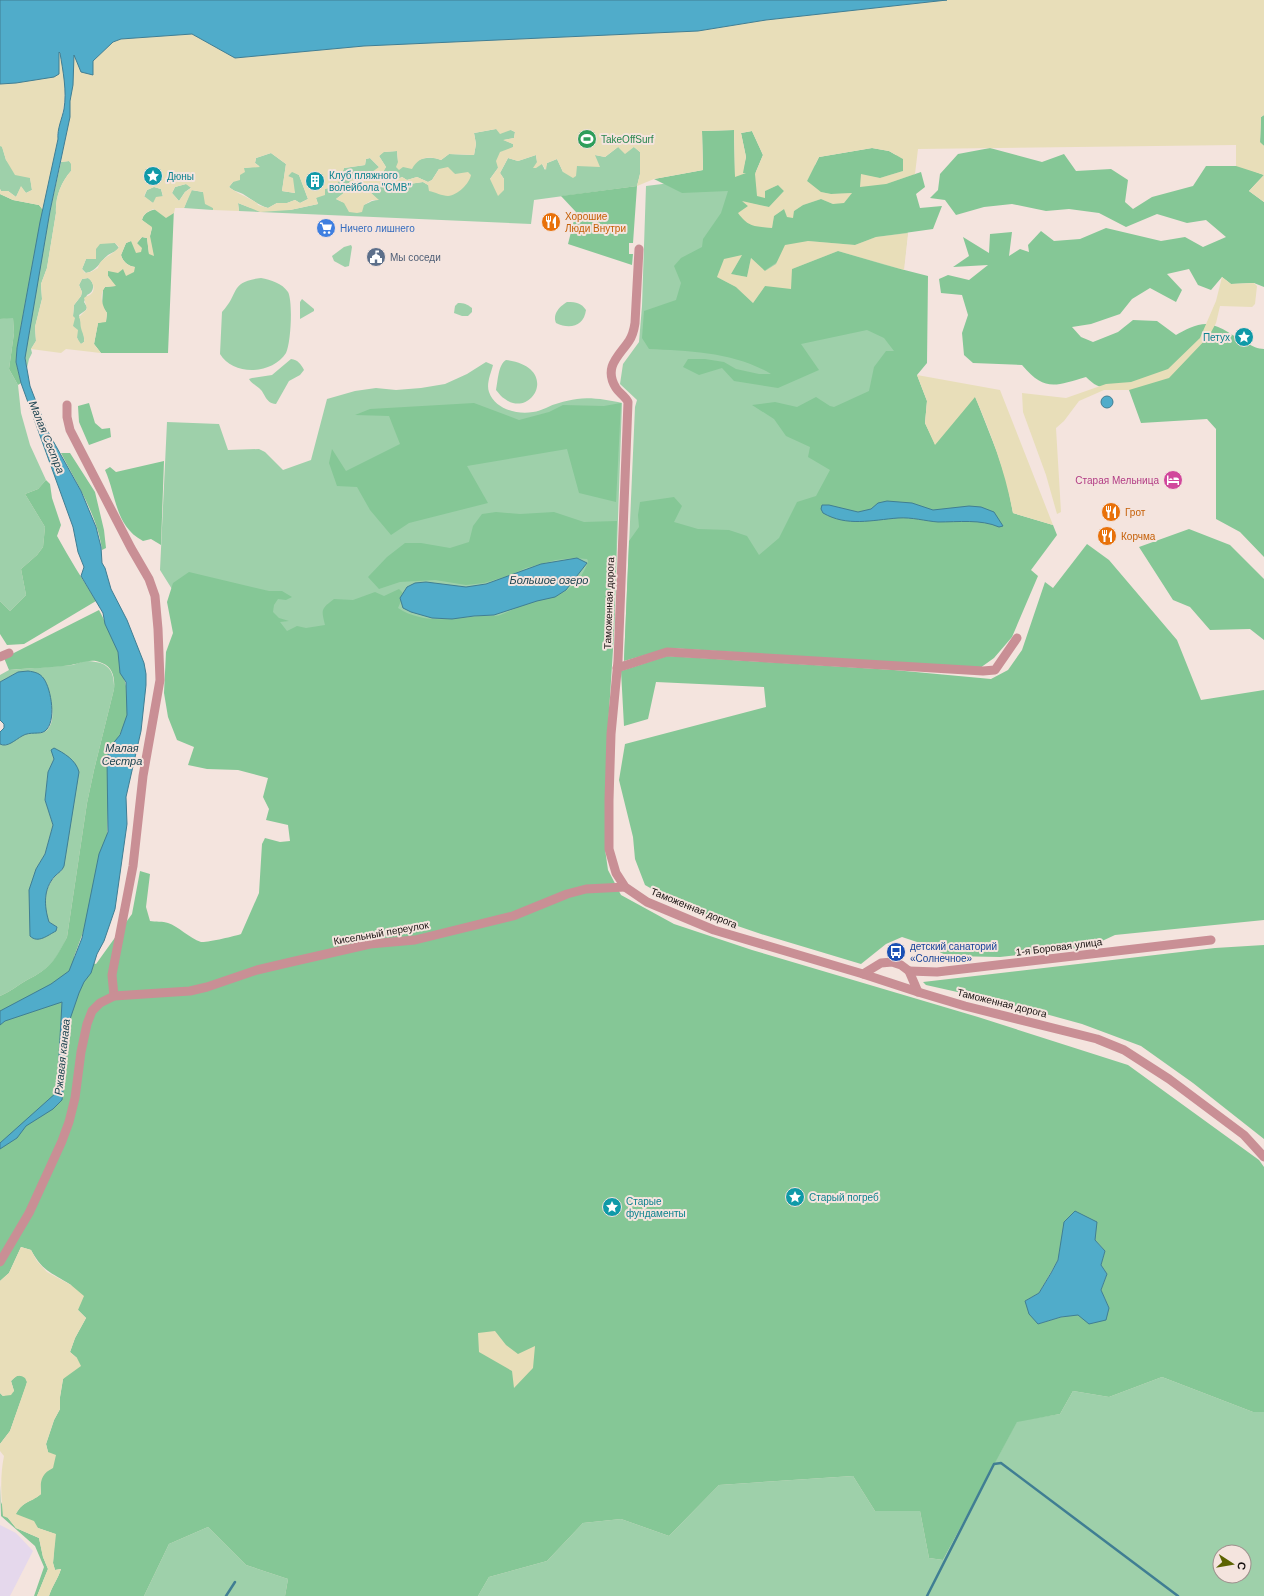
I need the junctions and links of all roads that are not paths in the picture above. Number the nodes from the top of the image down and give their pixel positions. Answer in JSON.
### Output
{"nodes":[{"id":1,"x":639,"y":249,"type":"dead end"},
{"id":2,"x":67,"y":405,"type":"dead end"},
{"id":3,"x":1017,"y":638,"type":"dead end"},
{"id":4,"x":617,"y":668,"type":"junction"},
{"id":5,"x":625,"y":887,"type":"junction"},
{"id":6,"x":1211,"y":940,"type":"dead end"},
{"id":7,"x":909,"y":971,"type":"junction"},
{"id":8,"x":863,"y":974,"type":"junction"},
{"id":9,"x":918,"y":992,"type":"junction"},
{"id":10,"x":114,"y":996,"type":"junction"},
{"id":11,"x":1264,"y":1157,"type":"edge"},
{"id":12,"x":0,"y":1262,"type":"edge"}],
"edges":[{"from":1,"to":4,"type":"street","name":"Таможенная дорога"},
{"from":2,"to":10,"type":"street"},
{"from":3,"to":4,"type":"street"},
{"from":4,"to":5,"type":"street","name":"Таможенная дорога"},
{"from":5,"to":8,"type":"street","name":"Таможенная дорога"},
{"from":5,"to":10,"type":"street","name":"Кисельный переулок"},
{"from":6,"to":7,"type":"street","name":"1-я Боровая улица"},
{"from":7,"to":8,"type":"street"},
{"from":7,"to":9,"type":"street"},
{"from":8,"to":9,"type":"street","name":"Таможенная дорога"},
{"from":9,"to":11,"type":"street","name":"Таможенная дорога"},
{"from":10,"to":12,"type":"street"}]}
